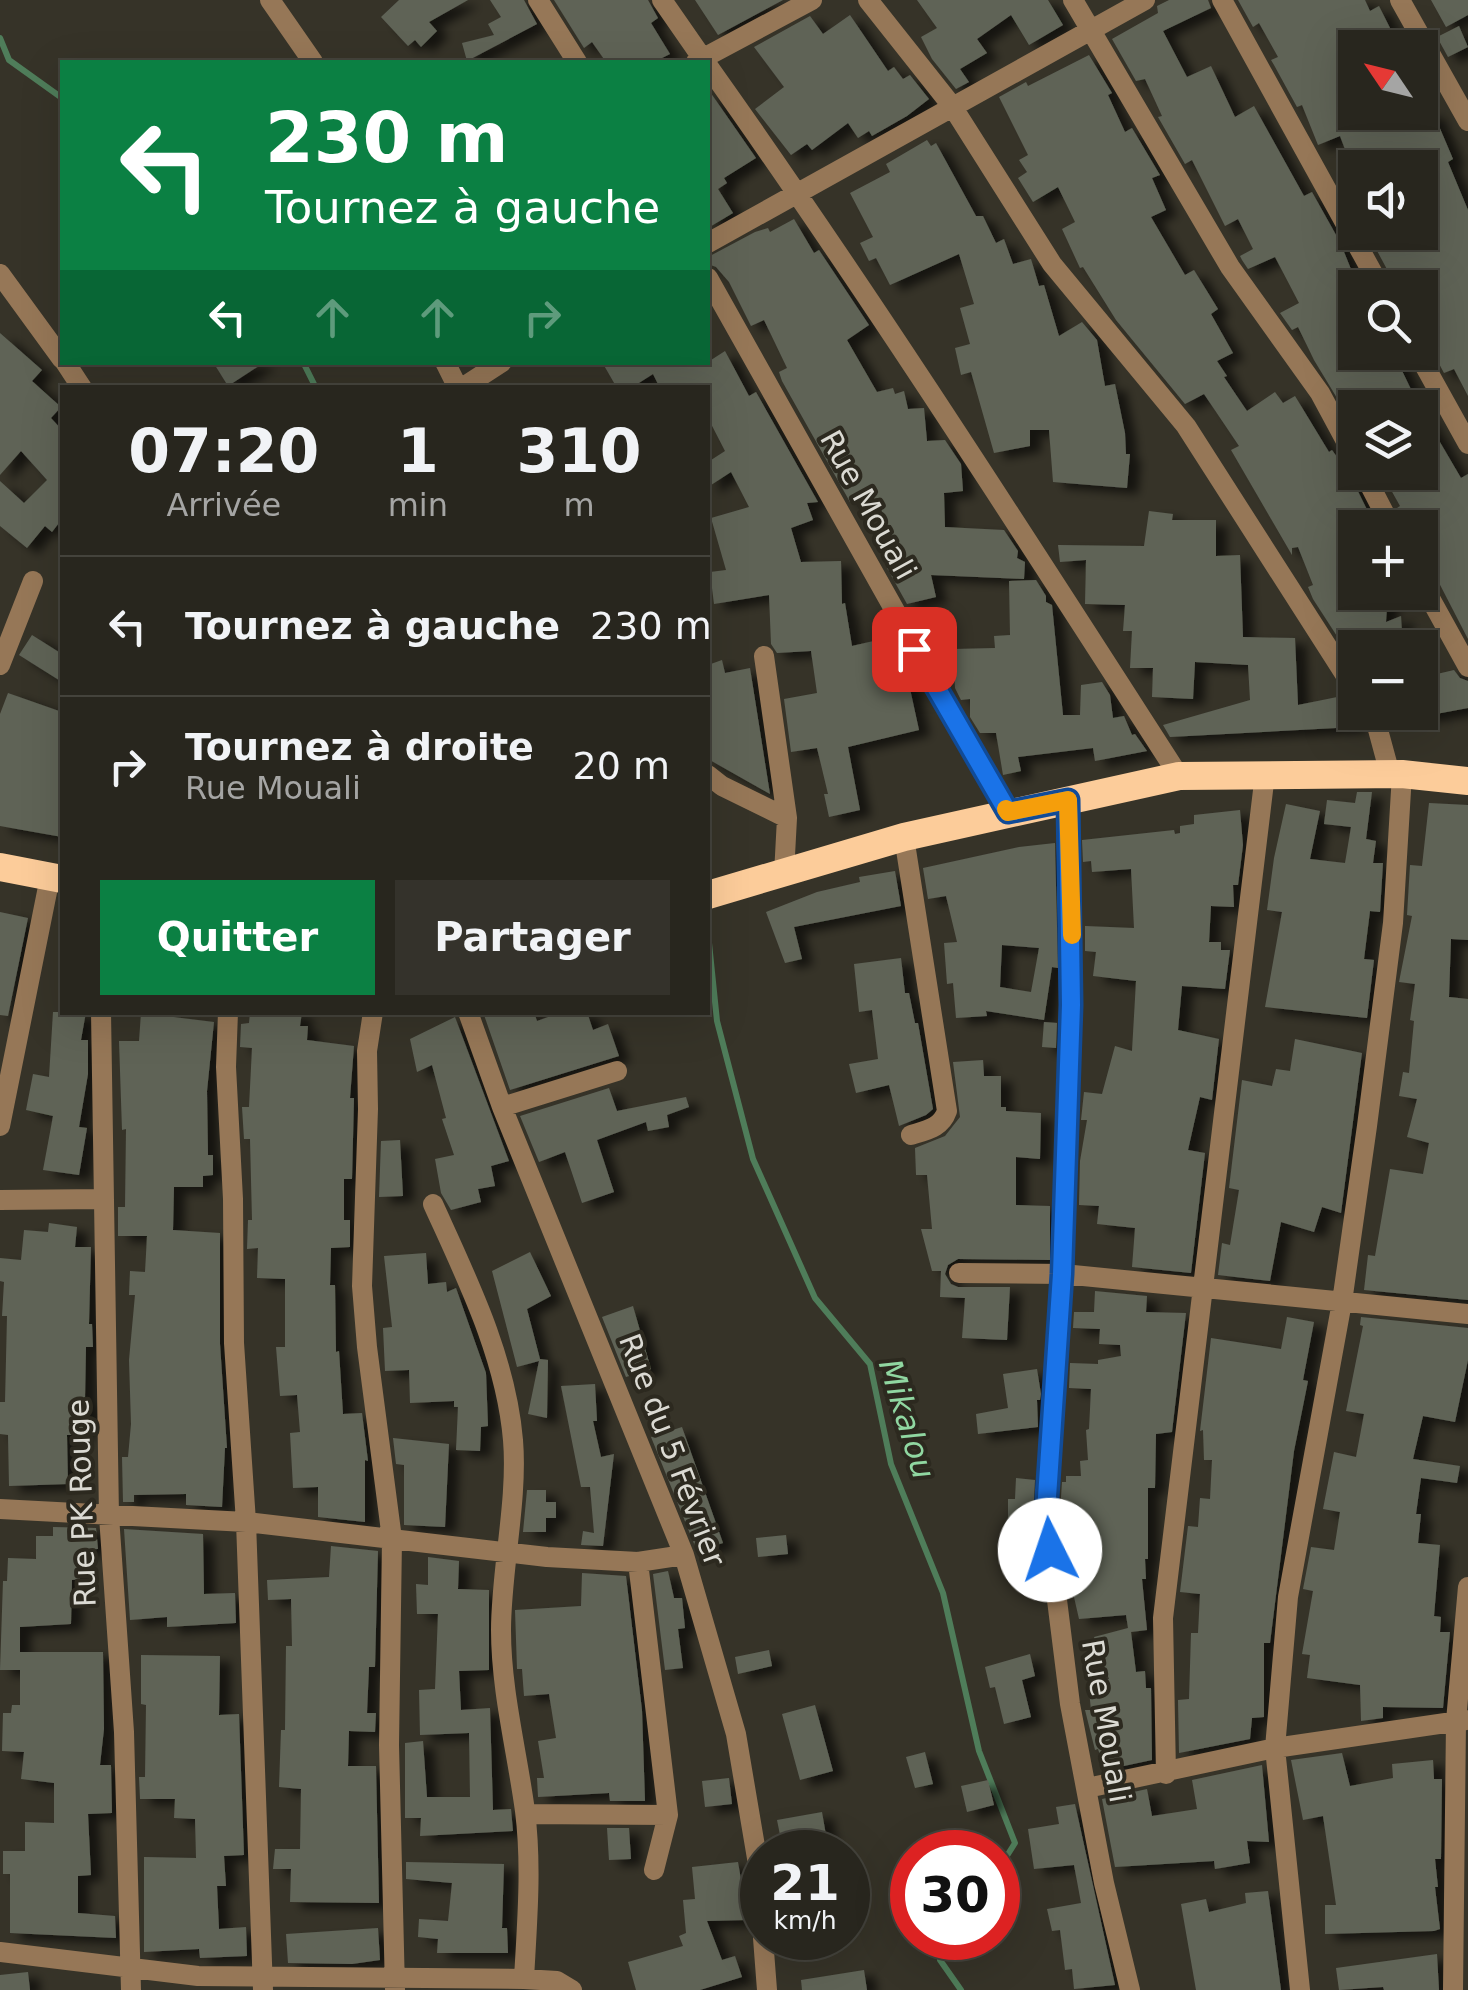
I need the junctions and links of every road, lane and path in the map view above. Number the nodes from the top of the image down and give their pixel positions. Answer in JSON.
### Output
{"nodes":[{"id":1,"x":270,"y":0,"type":"edge"},
{"id":2,"x":538,"y":0,"type":"edge"},
{"id":3,"x":662,"y":0,"type":"edge"},
{"id":4,"x":812,"y":0,"type":"edge"},
{"id":5,"x":868,"y":0,"type":"edge"},
{"id":6,"x":1074,"y":0,"type":"edge"},
{"id":7,"x":1145,"y":0,"type":"edge"},
{"id":8,"x":1222,"y":0,"type":"edge"},
{"id":9,"x":1400,"y":0,"type":"edge"},
{"id":10,"x":1090,"y":28,"type":"junction"},
{"id":11,"x":312,"y":60,"type":"edge"},
{"id":12,"x":576,"y":60,"type":"edge"},
{"id":13,"x":702,"y":60,"type":"edge"},
{"id":14,"x":707,"y":60,"type":"edge"},
{"id":15,"x":710,"y":72,"type":"edge"},
{"id":16,"x":952,"y":106,"type":"junction"},
{"id":17,"x":1468,"y":121,"type":"edge"},
{"id":18,"x":797,"y":191,"type":"junction"},
{"id":19,"x":710,"y":242,"type":"edge"},
{"id":20,"x":1371,"y":270,"type":"edge"},
{"id":21,"x":0,"y":274,"type":"edge"},
{"id":22,"x":710,"y":282,"type":"edge"},
{"id":23,"x":60,"y":356,"type":"edge"},
{"id":24,"x":497,"y":365,"type":"edge"},
{"id":25,"x":1427,"y":370,"type":"edge"},
{"id":26,"x":465,"y":385,"type":"edge"},
{"id":27,"x":1338,"y":426,"type":"edge"},
{"id":28,"x":1468,"y":444,"type":"edge"},
{"id":29,"x":33,"y":581,"type":"dead end"},
{"id":30,"x":1437,"y":610,"type":"edge"},
{"id":31,"x":764,"y":656,"type":"dead end"},
{"id":32,"x":1338,"y":663,"type":"edge"},
{"id":33,"x":0,"y":665,"type":"edge"},
{"id":34,"x":1468,"y":667,"type":"edge"},
{"id":35,"x":1379,"y":730,"type":"edge"},
{"id":36,"x":1468,"y":763,"type":"edge"},
{"id":37,"x":1265,"y":774,"type":"junction"},
{"id":38,"x":1396,"y":774,"type":"junction"},
{"id":39,"x":1179,"y":776,"type":"junction"},
{"id":40,"x":710,"y":777,"type":"edge"},
{"id":41,"x":1468,"y":781,"type":"edge"},
{"id":42,"x":1068,"y":800,"type":"junction"},
{"id":43,"x":1008,"y":812,"type":"junction"},
{"id":44,"x":787,"y":818,"type":"junction"},
{"id":45,"x":904,"y":837,"type":"junction"},
{"id":46,"x":0,"y":867,"type":"edge"},
{"id":47,"x":784,"y":874,"type":"junction"},
{"id":48,"x":56,"y":878,"type":"edge"},
{"id":49,"x":718,"y":892,"type":"edge"},
{"id":50,"x":101,"y":1015,"type":"edge"},
{"id":51,"x":228,"y":1015,"type":"edge"},
{"id":52,"x":372,"y":1015,"type":"edge"},
{"id":53,"x":469,"y":1015,"type":"edge"},
{"id":54,"x":617,"y":1071,"type":"dead end"},
{"id":55,"x":502,"y":1107,"type":"junction"},
{"id":56,"x":0,"y":1126,"type":"edge"},
{"id":57,"x":912,"y":1135,"type":"dead end"},
{"id":58,"x":103,"y":1199,"type":"junction"},
{"id":59,"x":0,"y":1200,"type":"edge"},
{"id":60,"x":432,"y":1204,"type":"dead end"},
{"id":61,"x":959,"y":1273,"type":"dead end"},
{"id":62,"x":1062,"y":1274,"type":"junction"},
{"id":63,"x":1203,"y":1289,"type":"junction"},
{"id":64,"x":1342,"y":1302,"type":"junction"},
{"id":65,"x":1468,"y":1314,"type":"edge"},
{"id":66,"x":0,"y":1509,"type":"edge"},
{"id":67,"x":110,"y":1516,"type":"junction"},
{"id":68,"x":246,"y":1522,"type":"junction"},
{"id":69,"x":392,"y":1538,"type":"junction"},
{"id":70,"x":507,"y":1554,"type":"junction"},
{"id":71,"x":684,"y":1554,"type":"junction"},
{"id":72,"x":638,"y":1562,"type":"junction"},
{"id":73,"x":1468,"y":1587,"type":"edge"},
{"id":74,"x":1462,"y":1721,"type":"edge"},
{"id":75,"x":1275,"y":1748,"type":"junction"},
{"id":76,"x":1166,"y":1774,"type":"junction"},
{"id":77,"x":1087,"y":1788,"type":"junction"},
{"id":78,"x":526,"y":1814,"type":"junction"},
{"id":79,"x":668,"y":1815,"type":"junction"},
{"id":80,"x":752,"y":1830,"type":"edge"},
{"id":81,"x":654,"y":1870,"type":"dead end"},
{"id":82,"x":0,"y":1952,"type":"edge"},
{"id":83,"x":764,"y":1960,"type":"edge"},
{"id":84,"x":524,"y":1978,"type":"junction"},
{"id":85,"x":131,"y":1980,"type":"edge"},
{"id":86,"x":394,"y":1983,"type":"edge"},
{"id":87,"x":263,"y":1984,"type":"edge"},
{"id":88,"x":572,"y":1990,"type":"edge"},
{"id":89,"x":766,"y":1990,"type":"edge"},
{"id":90,"x":1130,"y":1990,"type":"edge"},
{"id":91,"x":1300,"y":1990,"type":"edge"},
{"id":92,"x":1453,"y":1990,"type":"edge"}],
"edges":[{"from":1,"to":11,"type":"street"},
{"from":2,"to":12,"type":"street"},
{"from":3,"to":13,"type":"street"},
{"from":4,"to":14,"type":"street"},
{"from":5,"to":16,"type":"street"},
{"from":6,"to":10,"type":"street"},
{"from":7,"to":10,"type":"street"},
{"from":8,"to":20,"type":"street"},
{"from":9,"to":17,"type":"street"},
{"from":10,"to":16,"type":"street"},
{"from":10,"to":27,"type":"street"},
{"from":15,"to":18,"type":"street"},
{"from":16,"to":18,"type":"street"},
{"from":16,"to":32,"type":"street"},
{"from":18,"to":19,"type":"street"},
{"from":18,"to":39,"type":"street"},
{"from":21,"to":23,"type":"street"},
{"from":22,"to":43,"type":"street","name":"Rue Mouali"},
{"from":24,"to":26,"type":"street"},
{"from":25,"to":28,"type":"street"},
{"from":29,"to":33,"type":"street"},
{"from":30,"to":34,"type":"street"},
{"from":31,"to":44,"type":"street"},
{"from":35,"to":38,"type":"street"},
{"from":36,"to":38,"type":"highway"},
{"from":37,"to":38,"type":"highway"},
{"from":37,"to":39,"type":"highway"},
{"from":37,"to":63,"type":"street"},
{"from":38,"to":41,"type":"highway"},
{"from":38,"to":64,"type":"street"},
{"from":39,"to":42,"type":"highway"},
{"from":40,"to":44,"type":"street"},
{"from":42,"to":43,"type":"highway"},
{"from":42,"to":62,"type":"street","name":"Rue Mouali"},
{"from":43,"to":45,"type":"highway"},
{"from":44,"to":47,"type":"street"},
{"from":45,"to":47,"type":"highway"},
{"from":45,"to":57,"type":"street"},
{"from":46,"to":48,"type":"highway"},
{"from":47,"to":49,"type":"highway"},
{"from":48,"to":56,"type":"street"},
{"from":50,"to":58,"type":"street","name":"Rue PK Rouge"},
{"from":51,"to":68,"type":"street"},
{"from":52,"to":69,"type":"street"},
{"from":53,"to":55,"type":"street","name":"Rue du 5 Février"},
{"from":54,"to":55,"type":"street"},
{"from":55,"to":71,"type":"street","name":"Rue du 5 Février"},
{"from":58,"to":59,"type":"street"},
{"from":58,"to":67,"type":"street","name":"Rue PK Rouge"},
{"from":60,"to":70,"type":"street"},
{"from":61,"to":62,"type":"street"},
{"from":62,"to":63,"type":"street"},
{"from":62,"to":77,"type":"street","name":"Rue Mouali"},
{"from":63,"to":64,"type":"street"},
{"from":63,"to":76,"type":"street"},
{"from":64,"to":65,"type":"street"},
{"from":64,"to":75,"type":"street"},
{"from":66,"to":67,"type":"street"},
{"from":67,"to":68,"type":"street"},
{"from":67,"to":85,"type":"street","name":"Rue PK Rouge"},
{"from":68,"to":69,"type":"street"},
{"from":68,"to":87,"type":"street"},
{"from":69,"to":70,"type":"street"},
{"from":69,"to":86,"type":"street"},
{"from":70,"to":72,"type":"street"},
{"from":70,"to":78,"type":"street"},
{"from":71,"to":72,"type":"street"},
{"from":71,"to":80,"type":"street","name":"Rue du 5 Février"},
{"from":72,"to":79,"type":"street"},
{"from":73,"to":74,"type":"street"},
{"from":74,"to":75,"type":"street"},
{"from":74,"to":92,"type":"street"},
{"from":75,"to":76,"type":"street"},
{"from":75,"to":91,"type":"street"},
{"from":76,"to":77,"type":"street"},
{"from":77,"to":90,"type":"street","name":"Rue Mouali"},
{"from":78,"to":79,"type":"street"},
{"from":78,"to":84,"type":"street"},
{"from":79,"to":81,"type":"street"},
{"from":82,"to":85,"type":"street"},
{"from":83,"to":89,"type":"street"},
{"from":84,"to":86,"type":"street"},
{"from":84,"to":88,"type":"street"},
{"from":85,"to":87,"type":"street"},
{"from":86,"to":87,"type":"street"}]}
